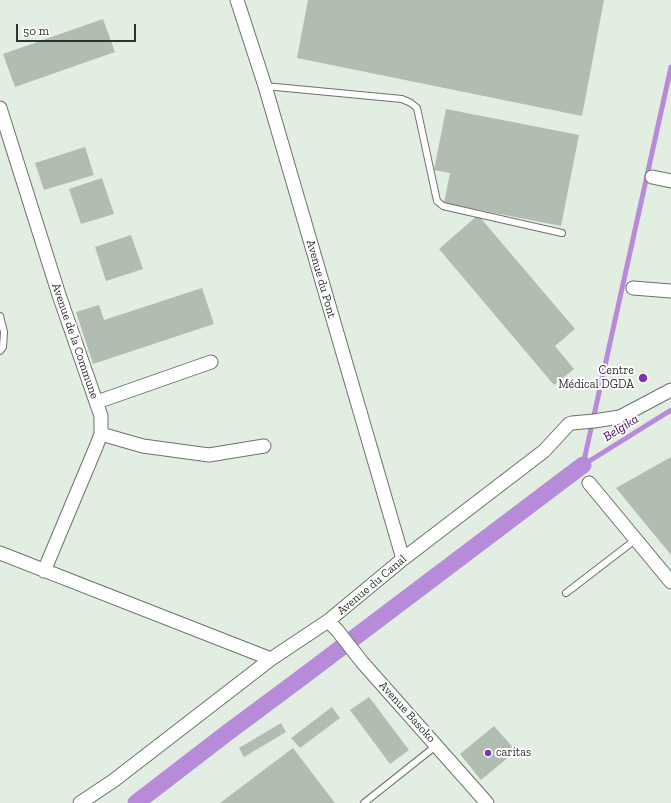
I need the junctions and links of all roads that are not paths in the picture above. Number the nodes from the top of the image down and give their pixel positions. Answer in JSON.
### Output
{"nodes":[{"id":1,"x":237,"y":0,"type":"edge"},
{"id":2,"x":265,"y":86,"type":"junction"},
{"id":3,"x":0,"y":108,"type":"edge"},
{"id":4,"x":652,"y":177,"type":"dead end"},
{"id":5,"x":671,"y":181,"type":"edge"},
{"id":6,"x":562,"y":233,"type":"dead end"},
{"id":7,"x":633,"y":288,"type":"dead end"},
{"id":8,"x":671,"y":291,"type":"edge"},
{"id":9,"x":0,"y":316,"type":"edge"},
{"id":10,"x":0,"y":351,"type":"edge"},
{"id":11,"x":211,"y":362,"type":"dead end"},
{"id":12,"x":671,"y":390,"type":"edge"},
{"id":13,"x":97,"y":402,"type":"junction"},
{"id":14,"x":101,"y":434,"type":"junction"},
{"id":15,"x":264,"y":446,"type":"dead end"},
{"id":16,"x":589,"y":483,"type":"dead end"},
{"id":17,"x":635,"y":540,"type":"junction"},
{"id":18,"x":0,"y":553,"type":"edge"},
{"id":19,"x":403,"y":559,"type":"junction"},
{"id":20,"x":44,"y":571,"type":"junction"},
{"id":21,"x":671,"y":582,"type":"edge"},
{"id":22,"x":566,"y":593,"type":"dead end"},
{"id":23,"x":332,"y":626,"type":"junction"},
{"id":24,"x":271,"y":659,"type":"junction"},
{"id":25,"x":437,"y":745,"type":"junction"},
{"id":26,"x":80,"y":803,"type":"edge"},
{"id":27,"x":364,"y":803,"type":"edge"},
{"id":28,"x":487,"y":803,"type":"edge"}],
"edges":[{"from":1,"to":2,"type":"street","name":"Avenue du Pont"},
{"from":2,"to":6,"type":"lane"},
{"from":2,"to":19,"type":"street","name":"Avenue du Pont"},
{"from":3,"to":13,"type":"street","name":"Avenue de la Commune"},
{"from":4,"to":5,"type":"street"},
{"from":7,"to":8,"type":"street"},
{"from":9,"to":10,"type":"lane"},
{"from":11,"to":13,"type":"street"},
{"from":12,"to":19,"type":"street","name":"Avenue du Canal"},
{"from":13,"to":14,"type":"street","name":"Avenue de la Commune"},
{"from":14,"to":15,"type":"street"},
{"from":14,"to":20,"type":"street","name":"Avenue de la Commune"},
{"from":16,"to":17,"type":"street"},
{"from":17,"to":21,"type":"street"},
{"from":17,"to":22,"type":"lane"},
{"from":18,"to":20,"type":"street"},
{"from":19,"to":23,"type":"street","name":"Avenue du Canal"},
{"from":20,"to":24,"type":"street"},
{"from":23,"to":24,"type":"street","name":"Avenue du Canal"},
{"from":23,"to":25,"type":"street","name":"Avenue Basoko"},
{"from":24,"to":26,"type":"street","name":"Avenue du Canal"},
{"from":25,"to":27,"type":"lane"},
{"from":25,"to":28,"type":"street","name":"Avenue Basoko"}]}
